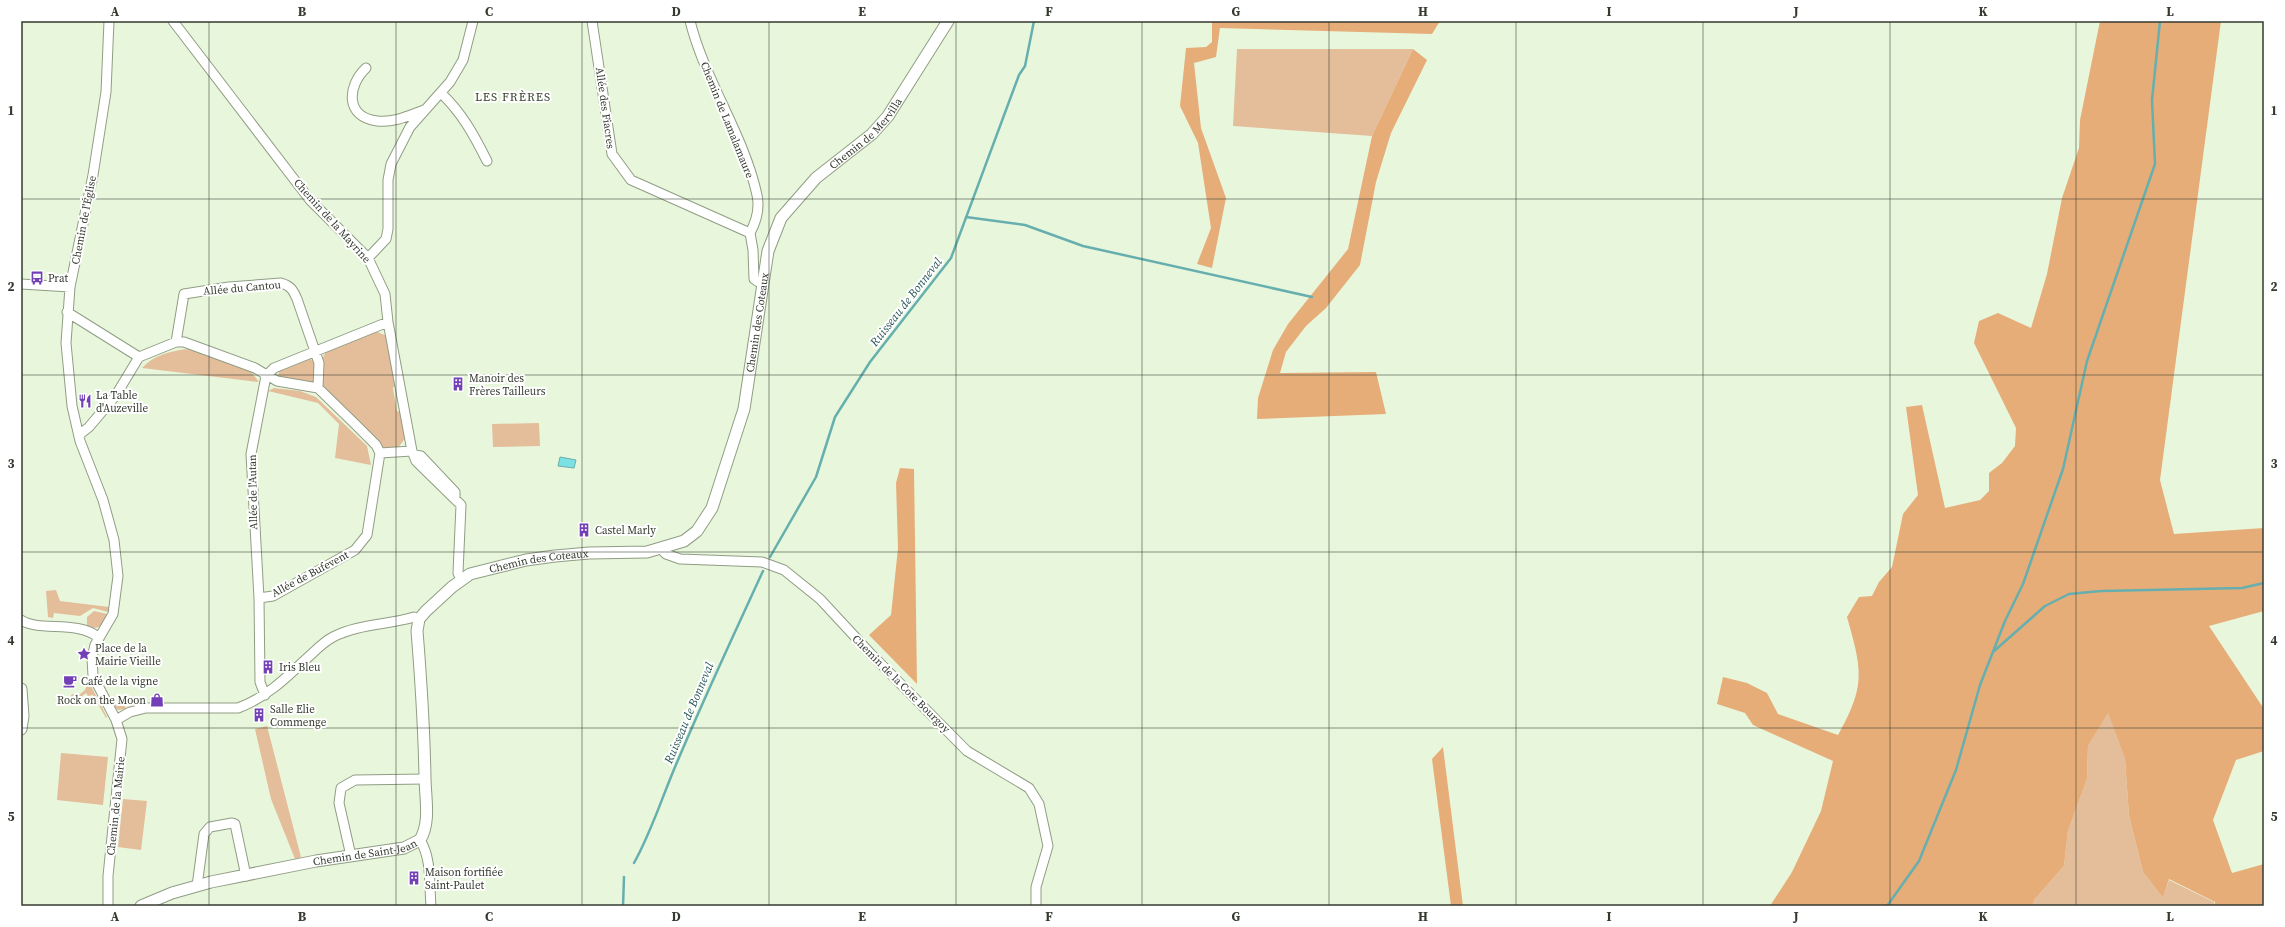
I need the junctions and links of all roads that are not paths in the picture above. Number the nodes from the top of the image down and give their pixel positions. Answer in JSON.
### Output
{"nodes":[{"id":1,"x":109,"y":21,"type":"edge"},
{"id":2,"x":173,"y":21,"type":"edge"},
{"id":3,"x":473,"y":21,"type":"edge"},
{"id":4,"x":592,"y":21,"type":"edge"},
{"id":5,"x":690,"y":21,"type":"edge"},
{"id":6,"x":948,"y":21,"type":"edge"},
{"id":7,"x":366,"y":68,"type":"dead end"},
{"id":8,"x":441,"y":93,"type":"junction"},
{"id":9,"x":426,"y":109,"type":"junction"},
{"id":10,"x":487,"y":161,"type":"dead end"},
{"id":11,"x":750,"y":233,"type":"junction"},
{"id":12,"x":772,"y":236,"type":"joint"},
{"id":13,"x":368,"y":258,"type":"junction"},
{"id":14,"x":21,"y":284,"type":"edge"},
{"id":15,"x":763,"y":285,"type":"junction"},
{"id":16,"x":70,"y":287,"type":"junction"},
{"id":17,"x":68,"y":312,"type":"junction"},
{"id":18,"x":388,"y":322,"type":"junction"},
{"id":19,"x":176,"y":342,"type":"junction"},
{"id":20,"x":314,"y":350,"type":"junction"},
{"id":21,"x":139,"y":357,"type":"junction"},
{"id":22,"x":266,"y":376,"type":"junction"},
{"id":23,"x":318,"y":388,"type":"junction"},
{"id":24,"x":79,"y":435,"type":"junction"},
{"id":25,"x":380,"y":453,"type":"junction"},
{"id":26,"x":413,"y":453,"type":"junction"},
{"id":27,"x":661,"y":549,"type":"junction"},
{"id":28,"x":461,"y":579,"type":"junction"},
{"id":29,"x":259,"y":598,"type":"junction"},
{"id":30,"x":419,"y":619,"type":"junction"},
{"id":31,"x":21,"y":620,"type":"edge"},
{"id":32,"x":98,"y":637,"type":"junction"},
{"id":33,"x":21,"y":689,"type":"edge"},
{"id":34,"x":265,"y":695,"type":"junction"},
{"id":35,"x":116,"y":720,"type":"junction"},
{"id":36,"x":21,"y":729,"type":"edge"},
{"id":37,"x":425,"y":779,"type":"junction"},
{"id":38,"x":420,"y":840,"type":"junction"},
{"id":39,"x":351,"y":856,"type":"junction"},
{"id":40,"x":246,"y":876,"type":"junction"},
{"id":41,"x":197,"y":886,"type":"junction"},
{"id":42,"x":108,"y":892,"type":"junction"},
{"id":43,"x":108,"y":906,"type":"edge"},
{"id":44,"x":116,"y":906,"type":"edge"},
{"id":45,"x":141,"y":906,"type":"edge"},
{"id":46,"x":431,"y":906,"type":"edge"},
{"id":47,"x":1036,"y":906,"type":"edge"}],
"edges":[{"from":1,"to":16,"type":"street","name":"Chemin de l'Église"},
{"from":2,"to":13,"type":"street","name":"Chemin de la Mayrine"},
{"from":3,"to":8,"type":"street"},
{"from":4,"to":11,"type":"street","name":"Allée des Fiacres"},
{"from":5,"to":11,"type":"street","name":"Chemin de Lamalamaure"},
{"from":6,"to":12,"type":"street","name":"Chemin de Mervilla"},
{"from":7,"to":9,"type":"street"},
{"from":8,"to":9,"type":"street"},
{"from":8,"to":10,"type":"street"},
{"from":9,"to":13,"type":"street"},
{"from":11,"to":15,"type":"street","name":"Chemin de Lamalamaure"},
{"from":12,"to":15,"type":"street","name":"Chemin des Coteaux"},
{"from":13,"to":18,"type":"street","name":"Chemin de la Mayrine"},
{"from":14,"to":16,"type":"street"},
{"from":15,"to":27,"type":"street","name":"Chemin des Coteaux"},
{"from":16,"to":17,"type":"street","name":"Chemin de l'Église"},
{"from":17,"to":21,"type":"street"},
{"from":17,"to":24,"type":"street","name":"Chemin de l'Église"},
{"from":18,"to":20,"type":"street"},
{"from":18,"to":26,"type":"street","name":"Chemin de la Mayrine"},
{"from":19,"to":20,"type":"street","name":"Allée du Cantou"},
{"from":19,"to":21,"type":"street"},
{"from":19,"to":22,"type":"street"},
{"from":20,"to":22,"type":"street"},
{"from":20,"to":23,"type":"street","name":"Allée du Cantou"},
{"from":21,"to":24,"type":"street"},
{"from":22,"to":23,"type":"street"},
{"from":22,"to":29,"type":"street","name":"Allée de l'Autan"},
{"from":23,"to":25,"type":"street"},
{"from":24,"to":32,"type":"street","name":"Chemin de l'Église"},
{"from":25,"to":26,"type":"street"},
{"from":25,"to":29,"type":"street","name":"Allée de Bufevent"},
{"from":26,"to":28,"type":"street","name":"Chemin de la Mayrine"},
{"from":27,"to":28,"type":"street","name":"Chemin des Coteaux"},
{"from":27,"to":47,"type":"street","name":"Chemin de la Cote Bourgoy"},
{"from":28,"to":30,"type":"street","name":"Chemin des Coteaux"},
{"from":29,"to":34,"type":"street","name":"Allée de l'Autan"},
{"from":30,"to":34,"type":"street"},
{"from":30,"to":37,"type":"street","name":"Chemin de Saint-Jean"},
{"from":31,"to":32,"type":"street"},
{"from":32,"to":35,"type":"street"},
{"from":33,"to":36,"type":"street"},
{"from":34,"to":35,"type":"street"},
{"from":35,"to":42,"type":"street","name":"Chemin de la Mairie"},
{"from":37,"to":38,"type":"street","name":"Chemin de Saint-Jean"},
{"from":37,"to":39,"type":"street"},
{"from":38,"to":39,"type":"street","name":"Chemin de Saint-Jean"},
{"from":38,"to":46,"type":"street"},
{"from":39,"to":40,"type":"street","name":"Chemin de Saint-Jean"},
{"from":40,"to":41,"type":"street","name":"Chemin de Saint-Jean"},
{"from":40,"to":41,"type":"street"},
{"from":41,"to":45,"type":"street","name":"Chemin de Saint-Jean"},
{"from":42,"to":43,"type":"street","name":"Chemin de la Mairie"},
{"from":42,"to":44,"type":"street"}]}
